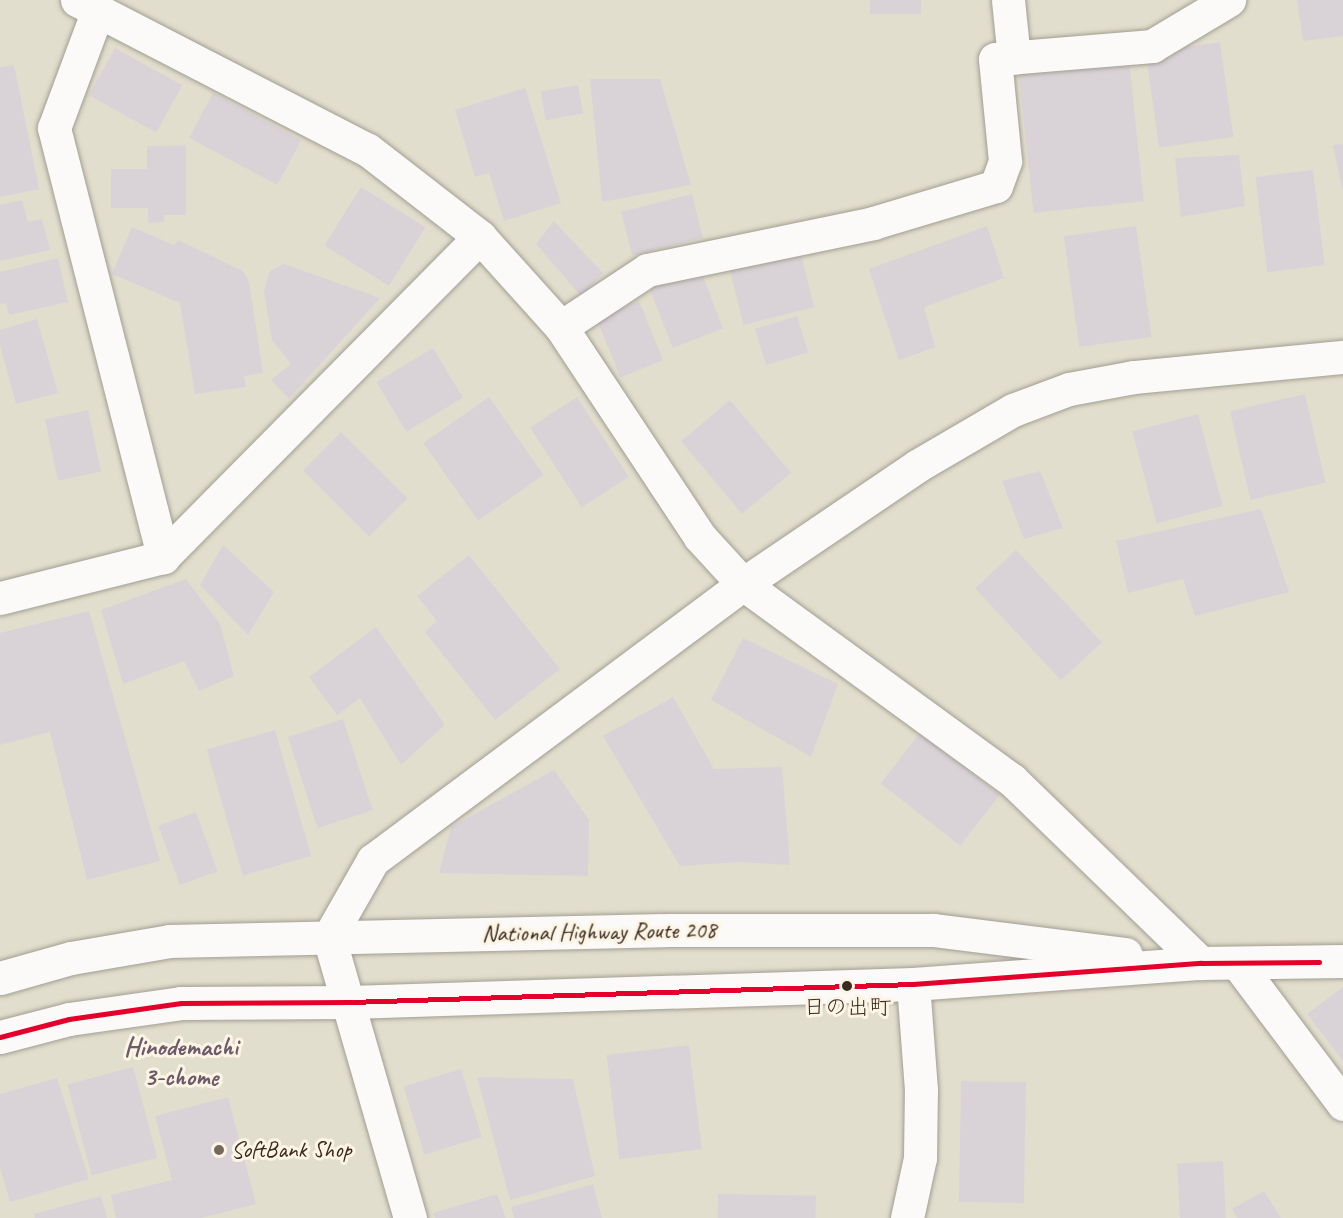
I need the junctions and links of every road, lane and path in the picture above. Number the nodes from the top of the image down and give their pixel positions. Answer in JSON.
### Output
{"nodes":[{"id":1,"x":1008,"y":0,"type":"edge"},
{"id":2,"x":1229,"y":0,"type":"edge"},
{"id":3,"x":87,"y":5,"type":"edge"},
{"id":4,"x":1014,"y":58,"type":"junction"},
{"id":5,"x":480,"y":237,"type":"junction"},
{"id":6,"x":561,"y":327,"type":"junction"},
{"id":7,"x":1343,"y":357,"type":"edge"},
{"id":8,"x":163,"y":557,"type":"junction"},
{"id":9,"x":743,"y":584,"type":"junction"},
{"id":10,"x":0,"y":598,"type":"edge"},
{"id":11,"x":329,"y":937,"type":"junction"},
{"id":12,"x":1343,"y":961,"type":"edge"},
{"id":13,"x":1201,"y":963,"type":"junction"},
{"id":14,"x":1238,"y":964,"type":"junction"},
{"id":15,"x":0,"y":978,"type":"edge"},
{"id":16,"x":913,"y":984,"type":"junction"},
{"id":17,"x":350,"y":1002,"type":"junction"},
{"id":18,"x":0,"y":1037,"type":"edge"},
{"id":19,"x":1343,"y":1104,"type":"edge"},
{"id":20,"x":410,"y":1218,"type":"edge"},
{"id":21,"x":908,"y":1218,"type":"edge"}],
"edges":[{"from":1,"to":4,"type":"main road"},
{"from":2,"to":4,"type":"main road"},
{"from":3,"to":5,"type":"main road"},
{"from":3,"to":8,"type":"main road"},
{"from":4,"to":6,"type":"main road"},
{"from":5,"to":6,"type":"main road"},
{"from":5,"to":8,"type":"main road"},
{"from":6,"to":9,"type":"main road"},
{"from":7,"to":9,"type":"main road"},
{"from":8,"to":10,"type":"main road"},
{"from":9,"to":11,"type":"main road"},
{"from":9,"to":13,"type":"main road"},
{"from":11,"to":13,"type":"main road","name":"National Highway Route 208"},
{"from":11,"to":15,"type":"main road","name":"National Highway Route 208"},
{"from":11,"to":17,"type":"main road"},
{"from":12,"to":14,"type":"main road","name":"National Highway Route 208"},
{"from":13,"to":14,"type":"main road","name":"National Highway Route 208"},
{"from":13,"to":16,"type":"main road","name":"National Highway Route 208"},
{"from":14,"to":19,"type":"main road"},
{"from":16,"to":17,"type":"main road","name":"National Highway Route 208"},
{"from":16,"to":21,"type":"main road"},
{"from":17,"to":18,"type":"main road","name":"National Highway Route 208"},
{"from":17,"to":20,"type":"main road"}]}
